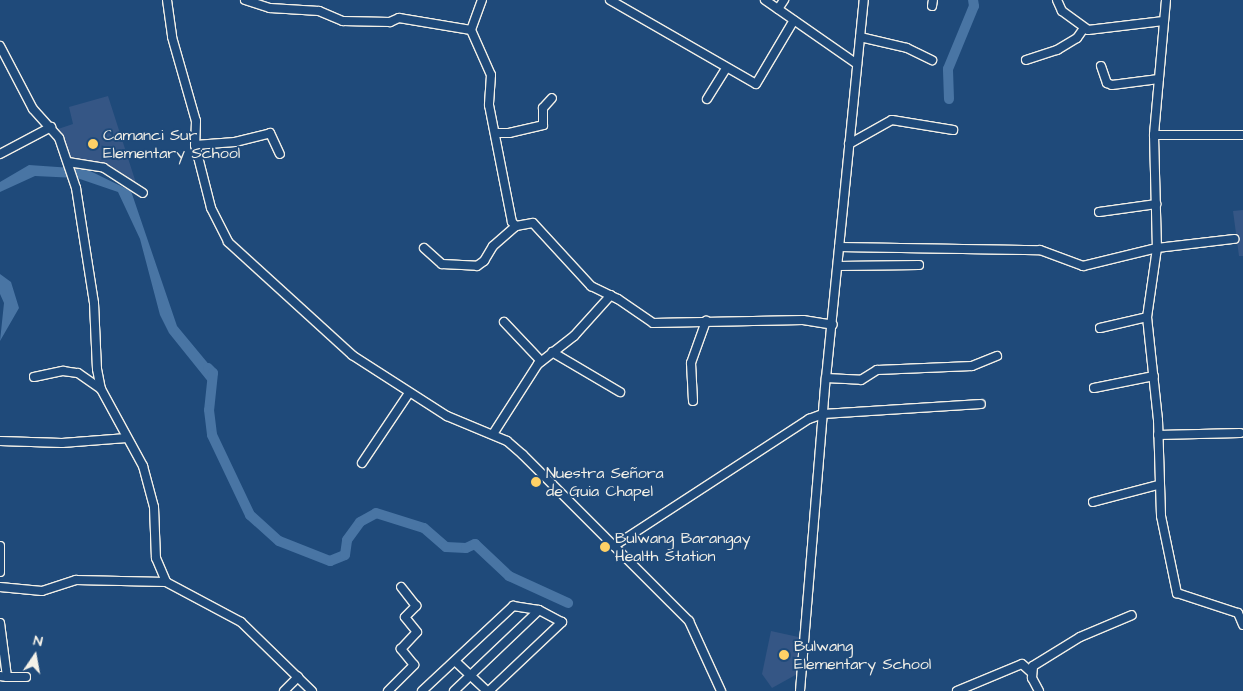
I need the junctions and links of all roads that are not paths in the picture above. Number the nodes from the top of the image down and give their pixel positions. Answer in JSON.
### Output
{"nodes":[{"id":1,"x":167,"y":0,"type":"edge"},
{"id":2,"x":245,"y":0,"type":"edge"},
{"id":3,"x":482,"y":0,"type":"edge"},
{"id":4,"x":610,"y":0,"type":"edge"},
{"id":5,"x":765,"y":0,"type":"edge"},
{"id":6,"x":784,"y":0,"type":"edge"},
{"id":7,"x":864,"y":0,"type":"edge"},
{"id":8,"x":1057,"y":0,"type":"edge"},
{"id":9,"x":1166,"y":0,"type":"edge"},
{"id":10,"x":778,"y":9,"type":"junction"},
{"id":11,"x":794,"y":20,"type":"junction"},
{"id":12,"x":1163,"y":21,"type":"junction"},
{"id":13,"x":1084,"y":28,"type":"junction"},
{"id":14,"x":471,"y":30,"type":"junction"},
{"id":15,"x":860,"y":37,"type":"junction"},
{"id":16,"x":0,"y":46,"type":"edge"},
{"id":17,"x":932,"y":60,"type":"dead end"},
{"id":18,"x":1026,"y":60,"type":"dead end"},
{"id":19,"x":857,"y":64,"type":"junction"},
{"id":20,"x":1102,"y":66,"type":"dead end"},
{"id":21,"x":726,"y":69,"type":"junction"},
{"id":22,"x":1159,"y":79,"type":"junction"},
{"id":23,"x":552,"y":98,"type":"dead end"},
{"id":24,"x":707,"y":99,"type":"dead end"},
{"id":25,"x":51,"y":127,"type":"junction"},
{"id":26,"x":953,"y":130,"type":"dead end"},
{"id":27,"x":496,"y":133,"type":"junction"},
{"id":28,"x":1154,"y":135,"type":"junction"},
{"id":29,"x":1243,"y":135,"type":"edge"},
{"id":30,"x":849,"y":144,"type":"junction"},
{"id":31,"x":195,"y":145,"type":"junction"},
{"id":32,"x":0,"y":154,"type":"edge"},
{"id":33,"x":280,"y":154,"type":"dead end"},
{"id":34,"x":68,"y":162,"type":"junction"},
{"id":35,"x":143,"y":193,"type":"dead end"},
{"id":36,"x":1156,"y":204,"type":"junction"},
{"id":37,"x":1099,"y":212,"type":"dead end"},
{"id":38,"x":516,"y":226,"type":"junction"},
{"id":39,"x":1234,"y":239,"type":"dead end"},
{"id":40,"x":424,"y":248,"type":"dead end"},
{"id":41,"x":839,"y":248,"type":"junction"},
{"id":42,"x":1157,"y":248,"type":"junction"},
{"id":43,"x":838,"y":266,"type":"junction"},
{"id":44,"x":919,"y":266,"type":"dead end"},
{"id":45,"x":611,"y":295,"type":"junction"},
{"id":46,"x":1147,"y":317,"type":"junction"},
{"id":47,"x":706,"y":321,"type":"junction"},
{"id":48,"x":504,"y":322,"type":"dead end"},
{"id":49,"x":833,"y":325,"type":"junction"},
{"id":50,"x":1100,"y":328,"type":"dead end"},
{"id":51,"x":552,"y":352,"type":"junction"},
{"id":52,"x":997,"y":356,"type":"dead end"},
{"id":53,"x":541,"y":361,"type":"junction"},
{"id":54,"x":1154,"y":376,"type":"junction"},
{"id":55,"x":34,"y":377,"type":"dead end"},
{"id":56,"x":826,"y":378,"type":"junction"},
{"id":57,"x":1094,"y":388,"type":"dead end"},
{"id":58,"x":101,"y":389,"type":"junction"},
{"id":59,"x":620,"y":392,"type":"dead end"},
{"id":60,"x":410,"y":393,"type":"junction"},
{"id":61,"x":692,"y":401,"type":"dead end"},
{"id":62,"x":981,"y":404,"type":"dead end"},
{"id":63,"x":823,"y":414,"type":"junction"},
{"id":64,"x":1240,"y":432,"type":"dead end"},
{"id":65,"x":493,"y":434,"type":"junction"},
{"id":66,"x":1158,"y":435,"type":"junction"},
{"id":67,"x":127,"y":438,"type":"junction"},
{"id":68,"x":0,"y":441,"type":"edge"},
{"id":69,"x":362,"y":463,"type":"dead end"},
{"id":70,"x":1158,"y":485,"type":"junction"},
{"id":71,"x":1093,"y":502,"type":"dead end"},
{"id":72,"x":0,"y":546,"type":"edge"},
{"id":73,"x":614,"y":546,"type":"junction"},
{"id":74,"x":0,"y":572,"type":"edge"},
{"id":75,"x":166,"y":582,"type":"junction"},
{"id":76,"x":0,"y":587,"type":"edge"},
{"id":77,"x":401,"y":587,"type":"dead end"},
{"id":78,"x":538,"y":610,"type":"junction"},
{"id":79,"x":1132,"y":615,"type":"dead end"},
{"id":80,"x":0,"y":623,"type":"edge"},
{"id":81,"x":1243,"y":625,"type":"edge"},
{"id":82,"x":455,"y":661,"type":"junction"},
{"id":83,"x":1031,"y":672,"type":"junction"},
{"id":84,"x":471,"y":676,"type":"junction"},
{"id":85,"x":3,"y":677,"type":"edge"},
{"id":86,"x":26,"y":677,"type":"dead end"},
{"id":87,"x":298,"y":677,"type":"junction"},
{"id":88,"x":284,"y":691,"type":"edge"},
{"id":89,"x":312,"y":691,"type":"edge"},
{"id":90,"x":388,"y":691,"type":"edge"},
{"id":91,"x":422,"y":691,"type":"edge"},
{"id":92,"x":454,"y":691,"type":"edge"},
{"id":93,"x":488,"y":691,"type":"edge"},
{"id":94,"x":720,"y":691,"type":"edge"},
{"id":95,"x":800,"y":691,"type":"edge"},
{"id":96,"x":957,"y":691,"type":"edge"},
{"id":97,"x":1039,"y":691,"type":"edge"}],
"edges":[{"from":1,"to":31,"type":"street"},
{"from":2,"to":14,"type":"street"},
{"from":3,"to":14,"type":"street"},
{"from":4,"to":21,"type":"street"},
{"from":5,"to":10,"type":"street"},
{"from":6,"to":10,"type":"street"},
{"from":7,"to":15,"type":"street"},
{"from":8,"to":13,"type":"street"},
{"from":9,"to":12,"type":"street"},
{"from":10,"to":11,"type":"street"},
{"from":11,"to":19,"type":"street"},
{"from":11,"to":21,"type":"street"},
{"from":12,"to":13,"type":"street"},
{"from":12,"to":22,"type":"street"},
{"from":13,"to":18,"type":"street"},
{"from":14,"to":27,"type":"street"},
{"from":15,"to":17,"type":"street"},
{"from":15,"to":19,"type":"street"},
{"from":16,"to":25,"type":"street"},
{"from":19,"to":30,"type":"street"},
{"from":20,"to":22,"type":"street"},
{"from":21,"to":24,"type":"street"},
{"from":22,"to":28,"type":"street"},
{"from":23,"to":27,"type":"street"},
{"from":25,"to":32,"type":"street"},
{"from":25,"to":34,"type":"street"},
{"from":26,"to":30,"type":"street"},
{"from":27,"to":38,"type":"street"},
{"from":28,"to":29,"type":"street"},
{"from":28,"to":36,"type":"street"},
{"from":30,"to":41,"type":"street"},
{"from":31,"to":33,"type":"street"},
{"from":31,"to":60,"type":"street"},
{"from":34,"to":35,"type":"street"},
{"from":34,"to":58,"type":"street"},
{"from":36,"to":37,"type":"street"},
{"from":36,"to":42,"type":"street"},
{"from":38,"to":40,"type":"street"},
{"from":38,"to":45,"type":"street"},
{"from":39,"to":42,"type":"street"},
{"from":41,"to":42,"type":"street"},
{"from":41,"to":43,"type":"street"},
{"from":42,"to":46,"type":"street"},
{"from":43,"to":44,"type":"street"},
{"from":43,"to":49,"type":"street"},
{"from":45,"to":47,"type":"street"},
{"from":45,"to":51,"type":"street"},
{"from":46,"to":50,"type":"street"},
{"from":46,"to":54,"type":"street"},
{"from":47,"to":49,"type":"street"},
{"from":47,"to":61,"type":"street"},
{"from":48,"to":53,"type":"street"},
{"from":49,"to":56,"type":"street"},
{"from":51,"to":53,"type":"street"},
{"from":51,"to":59,"type":"street"},
{"from":52,"to":56,"type":"street"},
{"from":53,"to":65,"type":"street"},
{"from":54,"to":57,"type":"street"},
{"from":54,"to":66,"type":"street"},
{"from":55,"to":58,"type":"street"},
{"from":56,"to":63,"type":"street"},
{"from":58,"to":67,"type":"street"},
{"from":60,"to":65,"type":"street"},
{"from":60,"to":69,"type":"street"},
{"from":62,"to":63,"type":"street"},
{"from":63,"to":73,"type":"street"},
{"from":63,"to":95,"type":"street"},
{"from":64,"to":66,"type":"street"},
{"from":65,"to":73,"type":"street"},
{"from":66,"to":70,"type":"street"},
{"from":67,"to":68,"type":"street"},
{"from":67,"to":75,"type":"street"},
{"from":70,"to":71,"type":"street"},
{"from":70,"to":81,"type":"street"},
{"from":72,"to":74,"type":"street"},
{"from":73,"to":94,"type":"street"},
{"from":75,"to":76,"type":"street"},
{"from":75,"to":87,"type":"street"},
{"from":77,"to":90,"type":"street"},
{"from":78,"to":82,"type":"street"},
{"from":78,"to":84,"type":"street"},
{"from":78,"to":93,"type":"street"},
{"from":79,"to":83,"type":"street"},
{"from":80,"to":85,"type":"street"},
{"from":82,"to":84,"type":"street"},
{"from":82,"to":91,"type":"street"},
{"from":83,"to":96,"type":"street"},
{"from":83,"to":97,"type":"street"},
{"from":84,"to":92,"type":"street"},
{"from":84,"to":93,"type":"street"},
{"from":85,"to":86,"type":"street"},
{"from":87,"to":88,"type":"street"},
{"from":87,"to":89,"type":"street"}]}
